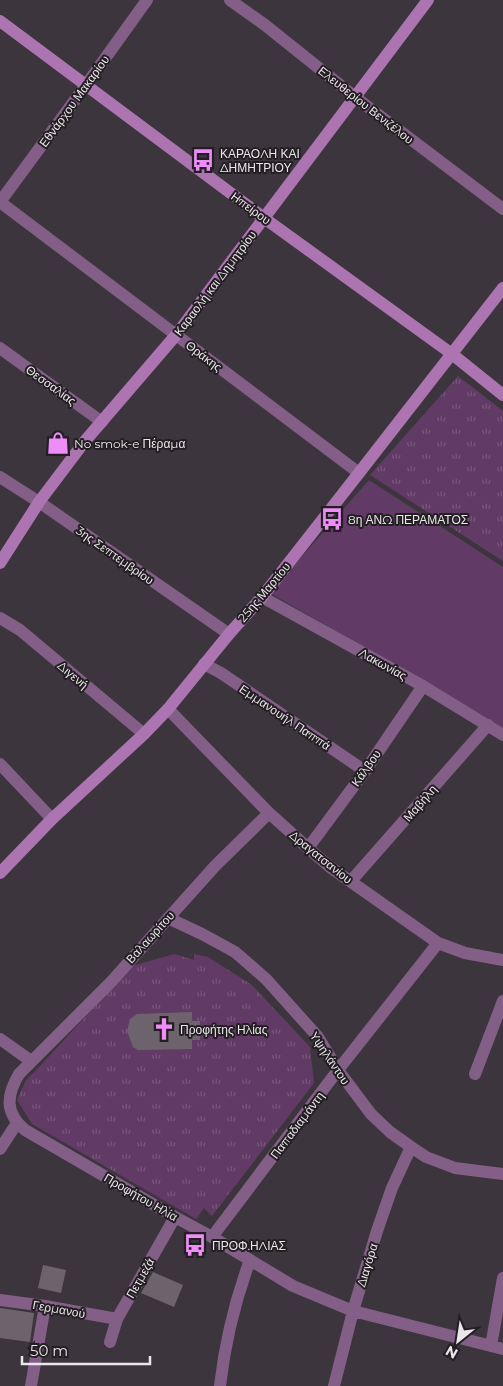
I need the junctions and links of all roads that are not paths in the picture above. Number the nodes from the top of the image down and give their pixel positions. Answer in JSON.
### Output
{"nodes":[{"id":1,"x":146,"y":0,"type":"edge"},
{"id":2,"x":230,"y":0,"type":"edge"},
{"id":3,"x":428,"y":0,"type":"edge"},
{"id":4,"x":0,"y":21,"type":"edge"},
{"id":5,"x":86,"y":85,"type":"junction"},
{"id":6,"x":355,"y":97,"type":"junction"},
{"id":7,"x":0,"y":202,"type":"edge"},
{"id":8,"x":503,"y":209,"type":"edge"},
{"id":9,"x":264,"y":218,"type":"junction"},
{"id":10,"x":503,"y":288,"type":"edge"},
{"id":11,"x":176,"y":335,"type":"junction"},
{"id":12,"x":0,"y":348,"type":"edge"},
{"id":13,"x":452,"y":354,"type":"junction"},
{"id":14,"x":503,"y":395,"type":"edge"},
{"id":15,"x":102,"y":422,"type":"junction"},
{"id":16,"x":359,"y":474,"type":"junction"},
{"id":17,"x":0,"y":477,"type":"edge"},
{"id":18,"x":39,"y":502,"type":"junction"},
{"id":19,"x":0,"y":563,"type":"edge"},
{"id":20,"x":262,"y":597,"type":"junction"},
{"id":21,"x":0,"y":618,"type":"edge"},
{"id":22,"x":229,"y":634,"type":"junction"},
{"id":23,"x":204,"y":664,"type":"junction"},
{"id":24,"x":423,"y":686,"type":"junction"},
{"id":25,"x":168,"y":709,"type":"junction"},
{"id":26,"x":488,"y":725,"type":"junction"},
{"id":27,"x":144,"y":734,"type":"junction"},
{"id":28,"x":503,"y":735,"type":"edge"},
{"id":29,"x":0,"y":764,"type":"edge"},
{"id":30,"x":365,"y":772,"type":"junction"},
{"id":31,"x":269,"y":813,"type":"junction"},
{"id":32,"x":52,"y":819,"type":"junction"},
{"id":33,"x":308,"y":848,"type":"junction"},
{"id":34,"x":0,"y":873,"type":"edge"},
{"id":35,"x":351,"y":882,"type":"junction"},
{"id":36,"x":168,"y":918,"type":"junction"},
{"id":37,"x":438,"y":943,"type":"junction"},
{"id":38,"x":503,"y":960,"type":"edge"},
{"id":39,"x":503,"y":1001,"type":"edge"},
{"id":40,"x":498,"y":1031,"type":"edge"},
{"id":41,"x":0,"y":1040,"type":"edge"},
{"id":42,"x":31,"y":1062,"type":"junction"},
{"id":43,"x":338,"y":1070,"type":"junction"},
{"id":44,"x":474,"y":1074,"type":"dead end"},
{"id":45,"x":17,"y":1123,"type":"junction"},
{"id":46,"x":411,"y":1148,"type":"junction"},
{"id":47,"x":0,"y":1149,"type":"edge"},
{"id":48,"x":503,"y":1174,"type":"edge"},
{"id":49,"x":175,"y":1217,"type":"junction"},
{"id":50,"x":212,"y":1237,"type":"junction"},
{"id":51,"x":250,"y":1260,"type":"junction"},
{"id":52,"x":503,"y":1278,"type":"edge"},
{"id":53,"x":0,"y":1300,"type":"edge"},
{"id":54,"x":46,"y":1306,"type":"junction"},
{"id":55,"x":353,"y":1311,"type":"junction"},
{"id":56,"x":117,"y":1320,"type":"junction"},
{"id":57,"x":110,"y":1342,"type":"dead end"},
{"id":58,"x":497,"y":1348,"type":"edge"},
{"id":59,"x":31,"y":1386,"type":"edge"},
{"id":60,"x":220,"y":1386,"type":"edge"},
{"id":61,"x":334,"y":1386,"type":"edge"}],
"edges":[{"from":1,"to":5,"type":"street","name":"Εθνάρχου Μακαρίου"},
{"from":2,"to":6,"type":"street","name":"Ελευθερίου Βενιζέλου"},
{"from":3,"to":6,"type":"street","name":"Καραολή και Δημητρίου"},
{"from":4,"to":5,"type":"street","name":"Ηπείρου"},
{"from":5,"to":7,"type":"street","name":"Εθνάρχου Μακαρίου"},
{"from":5,"to":9,"type":"street","name":"Ηπείρου"},
{"from":6,"to":8,"type":"street","name":"Ελευθερίου Βενιζέλου"},
{"from":6,"to":9,"type":"street","name":"Καραολή και Δημητρίου"},
{"from":7,"to":11,"type":"street","name":"Θράκης"},
{"from":9,"to":11,"type":"street","name":"Καραολή και Δημητρίου"},
{"from":9,"to":13,"type":"street","name":"Ηπείρου"},
{"from":10,"to":13,"type":"street","name":"25ης Μαρτίου"},
{"from":11,"to":15,"type":"street","name":"Καραολή και Δημητρίου"},
{"from":11,"to":16,"type":"street","name":"Θράκης"},
{"from":12,"to":15,"type":"street","name":"Θεσσαλίας"},
{"from":13,"to":14,"type":"street","name":"Ηπείρου"},
{"from":13,"to":16,"type":"street","name":"25ης Μαρτίου"},
{"from":15,"to":18,"type":"street","name":"Καραολή και Δημητρίου"},
{"from":16,"to":20,"type":"street","name":"25ης Μαρτίου"},
{"from":17,"to":18,"type":"street","name":"3ης Σεπτεμβρίου"},
{"from":18,"to":19,"type":"street","name":"Καραολή και Δημητρίου"},
{"from":18,"to":22,"type":"street","name":"3ης Σεπτεμβρίου"},
{"from":20,"to":22,"type":"street","name":"25ης Μαρτίου"},
{"from":20,"to":24,"type":"street","name":"Λακωνίας"},
{"from":21,"to":27,"type":"street","name":"Διγενή"},
{"from":22,"to":23,"type":"street","name":"25ης Μαρτίου"},
{"from":23,"to":25,"type":"street","name":"25ης Μαρτίου"},
{"from":23,"to":30,"type":"street","name":"Εμμανουήλ Παππά"},
{"from":24,"to":26,"type":"street","name":"Λακωνίας"},
{"from":24,"to":30,"type":"street","name":"Κάλβου"},
{"from":25,"to":27,"type":"street","name":"25ης Μαρτίου"},
{"from":25,"to":31,"type":"street","name":"Δραγατσανίου"},
{"from":26,"to":28,"type":"street","name":"Λακωνίας"},
{"from":26,"to":35,"type":"street","name":"Μαβήλη"},
{"from":27,"to":32,"type":"street","name":"25ης Μαρτίου"},
{"from":29,"to":32,"type":"street"},
{"from":30,"to":33,"type":"street","name":"Κάλβου"},
{"from":31,"to":33,"type":"street","name":"Δραγατσανίου"},
{"from":31,"to":36,"type":"street","name":"Βαλαωρίτου"},
{"from":32,"to":34,"type":"street","name":"25ης Μαρτίου"},
{"from":33,"to":35,"type":"street","name":"Δραγατσανίου"},
{"from":35,"to":37,"type":"street","name":"Δραγατσανίου"},
{"from":36,"to":42,"type":"street","name":"Βαλαωρίτου"},
{"from":36,"to":43,"type":"street","name":"Υψηλάντου"},
{"from":37,"to":38,"type":"street","name":"Δραγατσανίου"},
{"from":37,"to":43,"type":"street","name":"Παπαδιαμάντη"},
{"from":39,"to":40,"type":"street"},
{"from":40,"to":44,"type":"street"},
{"from":41,"to":42,"type":"street"},
{"from":42,"to":45,"type":"street"},
{"from":43,"to":46,"type":"street","name":"Υψηλάντου"},
{"from":43,"to":50,"type":"street","name":"Παπαδιαμάντη"},
{"from":45,"to":47,"type":"street"},
{"from":45,"to":49,"type":"street","name":"Προφήτου Ηλία"},
{"from":46,"to":48,"type":"street","name":"Υψηλάντου"},
{"from":46,"to":55,"type":"street","name":"Διαγόρα"},
{"from":49,"to":50,"type":"street","name":"Προφήτου Ηλία"},
{"from":49,"to":56,"type":"street","name":"Πετμεζά"},
{"from":50,"to":51,"type":"street","name":"Προφήτου Ηλία"},
{"from":51,"to":55,"type":"street","name":"Προφήτου Ηλία"},
{"from":51,"to":60,"type":"street"},
{"from":52,"to":58,"type":"street"},
{"from":53,"to":54,"type":"street","name":"Γερμανού"},
{"from":54,"to":56,"type":"street","name":"Γερμανού"},
{"from":54,"to":59,"type":"street"},
{"from":55,"to":58,"type":"street","name":"Προφήτου Ηλία"},
{"from":55,"to":61,"type":"street","name":"Διαγόρα"},
{"from":56,"to":57,"type":"street","name":"Πετμεζά"}]}
